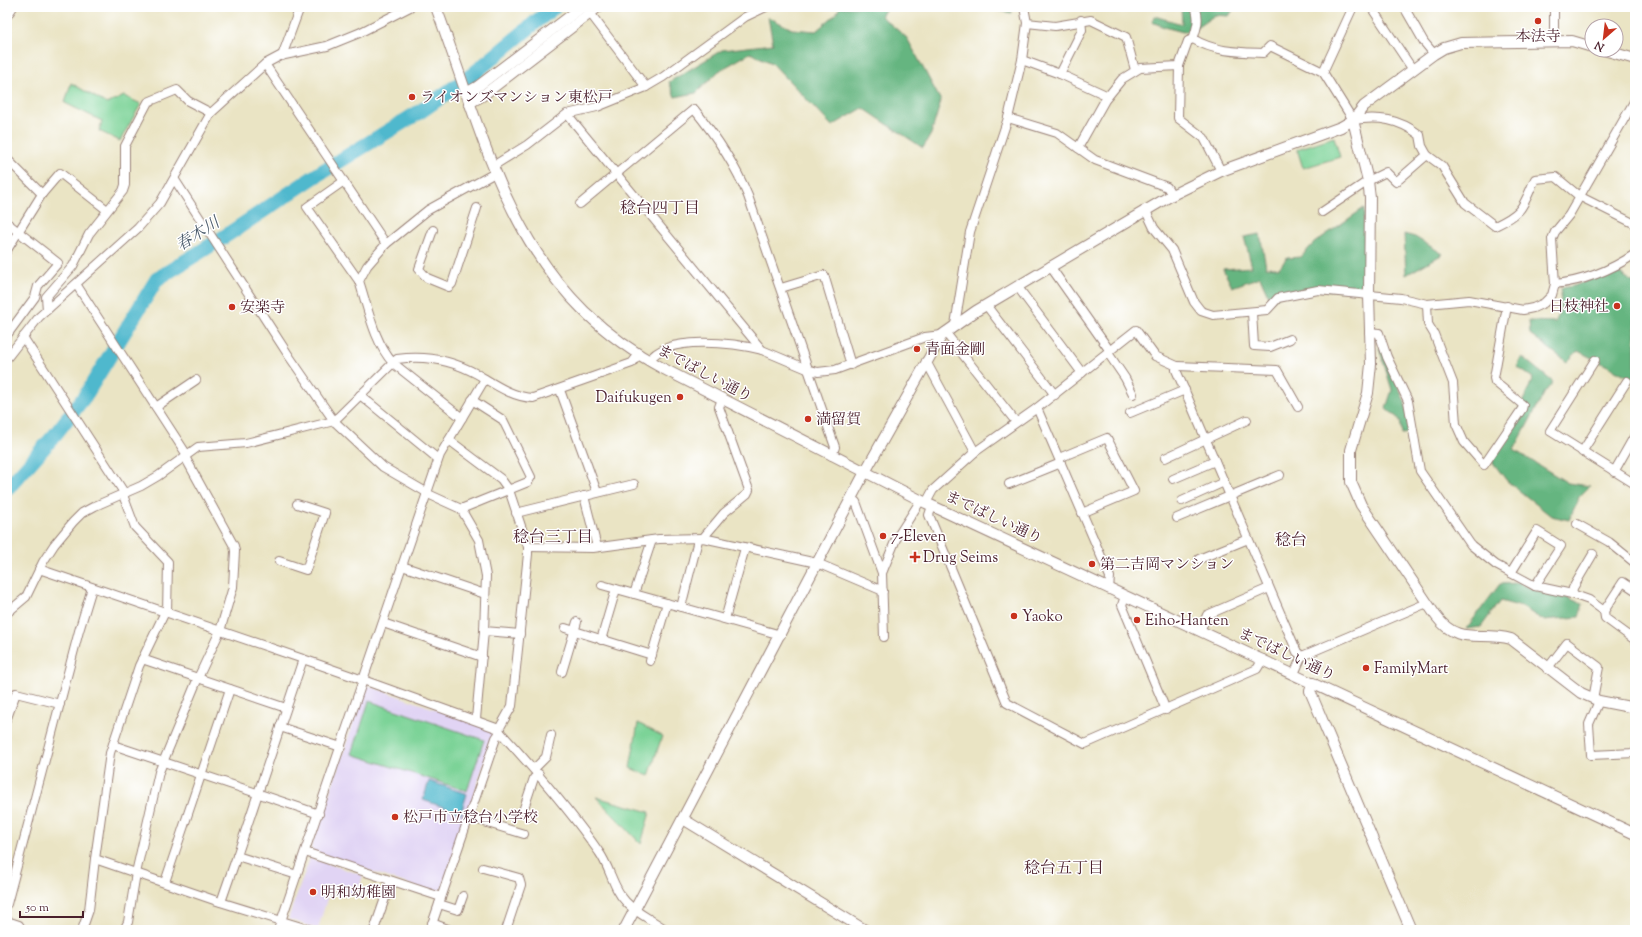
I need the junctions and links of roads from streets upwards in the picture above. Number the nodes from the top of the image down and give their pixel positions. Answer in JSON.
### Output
{"nodes":[{"id":1,"x":13,"y":7,"type":"edge"},
{"id":2,"x":300,"y":7,"type":"edge"},
{"id":3,"x":410,"y":7,"type":"edge"},
{"id":4,"x":436,"y":7,"type":"edge"},
{"id":5,"x":1024,"y":7,"type":"edge"},
{"id":6,"x":1195,"y":7,"type":"edge"},
{"id":7,"x":1353,"y":7,"type":"edge"},
{"id":8,"x":1371,"y":7,"type":"edge"},
{"id":9,"x":1404,"y":7,"type":"edge"},
{"id":10,"x":1554,"y":7,"type":"edge"},
{"id":11,"x":761,"y":8,"type":"edge"},
{"id":12,"x":590,"y":9,"type":"edge"},
{"id":13,"x":7,"y":16,"type":"edge"},
{"id":14,"x":1081,"y":20,"type":"junction"},
{"id":15,"x":1027,"y":23,"type":"junction"},
{"id":16,"x":1193,"y":39,"type":"junction"},
{"id":17,"x":1554,"y":41,"type":"junction"},
{"id":18,"x":1584,"y":45,"type":"edge"},
{"id":19,"x":1434,"y":54,"type":"junction"},
{"id":20,"x":282,"y":56,"type":"junction"},
{"id":21,"x":1624,"y":56,"type":"edge"},
{"id":22,"x":1635,"y":59,"type":"edge"},
{"id":23,"x":1022,"y":60,"type":"junction"},
{"id":24,"x":266,"y":64,"type":"junction"},
{"id":25,"x":1179,"y":66,"type":"junction"},
{"id":26,"x":1135,"y":70,"type":"junction"},
{"id":27,"x":1413,"y":70,"type":"junction"},
{"id":28,"x":1323,"y":72,"type":"junction"},
{"id":29,"x":1060,"y":74,"type":"junction"},
{"id":30,"x":646,"y":87,"type":"junction"},
{"id":31,"x":465,"y":91,"type":"junction"},
{"id":32,"x":1108,"y":96,"type":"junction"},
{"id":33,"x":1635,"y":100,"type":"edge"},
{"id":34,"x":469,"y":103,"type":"junction"},
{"id":35,"x":212,"y":112,"type":"junction"},
{"id":36,"x":567,"y":114,"type":"junction"},
{"id":37,"x":1008,"y":118,"type":"junction"},
{"id":38,"x":1353,"y":120,"type":"junction"},
{"id":39,"x":1078,"y":148,"type":"junction"},
{"id":40,"x":1427,"y":155,"type":"junction"},
{"id":41,"x":7,"y":159,"type":"edge"},
{"id":42,"x":494,"y":170,"type":"junction"},
{"id":43,"x":1221,"y":171,"type":"junction"},
{"id":44,"x":615,"y":174,"type":"junction"},
{"id":45,"x":175,"y":180,"type":"junction"},
{"id":46,"x":344,"y":181,"type":"junction"},
{"id":47,"x":1368,"y":181,"type":"junction"},
{"id":48,"x":42,"y":194,"type":"junction"},
{"id":49,"x":1172,"y":195,"type":"junction"},
{"id":50,"x":1579,"y":196,"type":"junction"},
{"id":51,"x":580,"y":204,"type":"dead end"},
{"id":52,"x":477,"y":208,"type":"dead end"},
{"id":53,"x":107,"y":210,"type":"junction"},
{"id":54,"x":1146,"y":210,"type":"junction"},
{"id":55,"x":1322,"y":212,"type":"dead end"},
{"id":56,"x":7,"y":223,"type":"edge"},
{"id":57,"x":1635,"y":224,"type":"edge"},
{"id":58,"x":433,"y":230,"type":"dead end"},
{"id":59,"x":18,"y":232,"type":"junction"},
{"id":60,"x":386,"y":244,"type":"junction"},
{"id":61,"x":7,"y":250,"type":"edge"},
{"id":62,"x":1635,"y":254,"type":"edge"},
{"id":63,"x":1050,"y":266,"type":"junction"},
{"id":64,"x":359,"y":281,"type":"junction"},
{"id":65,"x":76,"y":284,"type":"junction"},
{"id":66,"x":1555,"y":284,"type":"junction"},
{"id":67,"x":1017,"y":286,"type":"junction"},
{"id":68,"x":781,"y":288,"type":"junction"},
{"id":69,"x":1369,"y":295,"type":"junction"},
{"id":70,"x":1427,"y":304,"type":"junction"},
{"id":71,"x":986,"y":305,"type":"junction"},
{"id":72,"x":1507,"y":306,"type":"junction"},
{"id":73,"x":47,"y":310,"type":"junction"},
{"id":74,"x":1252,"y":312,"type":"junction"},
{"id":75,"x":955,"y":325,"type":"junction"},
{"id":76,"x":1370,"y":332,"type":"junction"},
{"id":77,"x":944,"y":334,"type":"junction"},
{"id":78,"x":7,"y":335,"type":"edge"},
{"id":79,"x":23,"y":337,"type":"junction"},
{"id":80,"x":1290,"y":339,"type":"dead end"},
{"id":81,"x":762,"y":350,"type":"junction"},
{"id":82,"x":1109,"y":352,"type":"junction"},
{"id":83,"x":639,"y":354,"type":"junction"},
{"id":84,"x":7,"y":358,"type":"edge"},
{"id":85,"x":1595,"y":360,"type":"dead end"},
{"id":86,"x":649,"y":361,"type":"junction"},
{"id":87,"x":926,"y":361,"type":"junction"},
{"id":88,"x":393,"y":363,"type":"junction"},
{"id":89,"x":851,"y":365,"type":"junction"},
{"id":90,"x":1177,"y":366,"type":"junction"},
{"id":91,"x":807,"y":369,"type":"junction"},
{"id":92,"x":1082,"y":373,"type":"junction"},
{"id":93,"x":485,"y":379,"type":"junction"},
{"id":94,"x":196,"y":380,"type":"dead end"},
{"id":95,"x":1627,"y":381,"type":"dead end"},
{"id":96,"x":560,"y":390,"type":"junction"},
{"id":97,"x":1185,"y":390,"type":"junction"},
{"id":98,"x":1055,"y":394,"type":"junction"},
{"id":99,"x":1133,"y":394,"type":"dead end"},
{"id":100,"x":360,"y":395,"type":"junction"},
{"id":101,"x":472,"y":400,"type":"junction"},
{"id":102,"x":722,"y":400,"type":"junction"},
{"id":103,"x":156,"y":407,"type":"junction"},
{"id":104,"x":1298,"y":407,"type":"dead end"},
{"id":105,"x":1037,"y":408,"type":"junction"},
{"id":106,"x":1130,"y":413,"type":"dead end"},
{"id":107,"x":462,"y":418,"type":"junction"},
{"id":108,"x":1247,"y":420,"type":"dead end"},
{"id":109,"x":334,"y":421,"type":"junction"},
{"id":110,"x":1016,"y":422,"type":"junction"},
{"id":111,"x":1635,"y":435,"type":"edge"},
{"id":112,"x":1205,"y":439,"type":"junction"},
{"id":113,"x":449,"y":440,"type":"junction"},
{"id":114,"x":975,"y":452,"type":"junction"},
{"id":115,"x":1582,"y":452,"type":"junction"},
{"id":116,"x":186,"y":456,"type":"junction"},
{"id":117,"x":832,"y":456,"type":"junction"},
{"id":118,"x":1165,"y":458,"type":"dead end"},
{"id":119,"x":438,"y":459,"type":"junction"},
{"id":120,"x":1060,"y":461,"type":"junction"},
{"id":121,"x":1215,"y":461,"type":"junction"},
{"id":122,"x":865,"y":472,"type":"junction"},
{"id":123,"x":1614,"y":472,"type":"junction"},
{"id":124,"x":1280,"y":475,"type":"dead end"},
{"id":125,"x":1173,"y":480,"type":"dead end"},
{"id":126,"x":1224,"y":482,"type":"junction"},
{"id":127,"x":634,"y":484,"type":"dead end"},
{"id":128,"x":1009,"y":484,"type":"dead end"},
{"id":129,"x":1635,"y":484,"type":"edge"},
{"id":130,"x":509,"y":490,"type":"junction"},
{"id":131,"x":426,"y":492,"type":"junction"},
{"id":132,"x":597,"y":492,"type":"junction"},
{"id":133,"x":124,"y":494,"type":"junction"},
{"id":134,"x":1229,"y":495,"type":"junction"},
{"id":135,"x":584,"y":496,"type":"junction"},
{"id":136,"x":851,"y":499,"type":"junction"},
{"id":137,"x":1182,"y":500,"type":"dead end"},
{"id":138,"x":926,"y":503,"type":"junction"},
{"id":139,"x":297,"y":504,"type":"dead end"},
{"id":140,"x":461,"y":509,"type":"junction"},
{"id":141,"x":516,"y":513,"type":"junction"},
{"id":142,"x":1082,"y":513,"type":"junction"},
{"id":143,"x":1177,"y":518,"type":"dead end"},
{"id":144,"x":1577,"y":524,"type":"dead end"},
{"id":145,"x":701,"y":539,"type":"junction"},
{"id":146,"x":1248,"y":539,"type":"junction"},
{"id":147,"x":652,"y":540,"type":"junction"},
{"id":148,"x":528,"y":547,"type":"junction"},
{"id":149,"x":598,"y":547,"type":"junction"},
{"id":150,"x":745,"y":548,"type":"junction"},
{"id":151,"x":1594,"y":554,"type":"dead end"},
{"id":152,"x":1199,"y":559,"type":"dead end"},
{"id":153,"x":279,"y":561,"type":"dead end"},
{"id":154,"x":817,"y":563,"type":"junction"},
{"id":155,"x":1635,"y":563,"type":"edge"},
{"id":156,"x":402,"y":566,"type":"junction"},
{"id":157,"x":39,"y":569,"type":"junction"},
{"id":158,"x":882,"y":573,"type":"junction"},
{"id":159,"x":1510,"y":573,"type":"junction"},
{"id":160,"x":602,"y":585,"type":"dead end"},
{"id":161,"x":1535,"y":586,"type":"junction"},
{"id":162,"x":92,"y":588,"type":"junction"},
{"id":163,"x":1269,"y":588,"type":"junction"},
{"id":164,"x":616,"y":589,"type":"junction"},
{"id":165,"x":1109,"y":589,"type":"junction"},
{"id":166,"x":1635,"y":590,"type":"edge"},
{"id":167,"x":882,"y":591,"type":"junction"},
{"id":168,"x":485,"y":594,"type":"junction"},
{"id":169,"x":634,"y":594,"type":"junction"},
{"id":170,"x":1572,"y":594,"type":"junction"},
{"id":171,"x":1125,"y":596,"type":"junction"},
{"id":172,"x":667,"y":603,"type":"junction"},
{"id":173,"x":1427,"y":603,"type":"junction"},
{"id":174,"x":682,"y":607,"type":"junction"},
{"id":175,"x":8,"y":609,"type":"edge"},
{"id":176,"x":1604,"y":610,"type":"junction"},
{"id":177,"x":166,"y":613,"type":"junction"},
{"id":178,"x":725,"y":619,"type":"junction"},
{"id":179,"x":577,"y":622,"type":"dead end"},
{"id":180,"x":383,"y":623,"type":"junction"},
{"id":181,"x":565,"y":628,"type":"dead end"},
{"id":182,"x":1200,"y":630,"type":"junction"},
{"id":183,"x":220,"y":631,"type":"junction"},
{"id":184,"x":484,"y":631,"type":"junction"},
{"id":185,"x":574,"y":631,"type":"junction"},
{"id":186,"x":520,"y":634,"type":"junction"},
{"id":187,"x":781,"y":635,"type":"junction"},
{"id":188,"x":884,"y":637,"type":"dead end"},
{"id":189,"x":601,"y":640,"type":"junction"},
{"id":190,"x":1635,"y":640,"type":"edge"},
{"id":191,"x":1302,"y":656,"type":"junction"},
{"id":192,"x":482,"y":657,"type":"junction"},
{"id":193,"x":142,"y":659,"type":"junction"},
{"id":194,"x":1262,"y":659,"type":"junction"},
{"id":195,"x":303,"y":660,"type":"junction"},
{"id":196,"x":1547,"y":669,"type":"junction"},
{"id":197,"x":562,"y":672,"type":"dead end"},
{"id":198,"x":1294,"y":674,"type":"junction"},
{"id":199,"x":198,"y":678,"type":"junction"},
{"id":200,"x":363,"y":680,"type":"junction"},
{"id":201,"x":1313,"y":683,"type":"junction"},
{"id":202,"x":230,"y":689,"type":"junction"},
{"id":203,"x":1596,"y":700,"type":"junction"},
{"id":204,"x":60,"y":704,"type":"junction"},
{"id":205,"x":286,"y":708,"type":"junction"},
{"id":206,"x":1635,"y":708,"type":"edge"},
{"id":207,"x":1166,"y":710,"type":"junction"},
{"id":208,"x":7,"y":718,"type":"edge"},
{"id":209,"x":476,"y":719,"type":"junction"},
{"id":210,"x":280,"y":727,"type":"junction"},
{"id":211,"x":500,"y":730,"type":"junction"},
{"id":212,"x":551,"y":735,"type":"dead end"},
{"id":213,"x":113,"y":745,"type":"junction"},
{"id":214,"x":341,"y":747,"type":"junction"},
{"id":215,"x":1635,"y":753,"type":"edge"},
{"id":216,"x":163,"y":762,"type":"junction"},
{"id":217,"x":536,"y":772,"type":"junction"},
{"id":218,"x":201,"y":775,"type":"junction"},
{"id":219,"x":258,"y":794,"type":"junction"},
{"id":220,"x":523,"y":811,"type":"dead end"},
{"id":221,"x":319,"y":814,"type":"junction"},
{"id":222,"x":468,"y":817,"type":"junction"},
{"id":223,"x":683,"y":819,"type":"junction"},
{"id":224,"x":524,"y":834,"type":"dead end"},
{"id":225,"x":1635,"y":834,"type":"edge"},
{"id":226,"x":305,"y":852,"type":"junction"},
{"id":227,"x":237,"y":856,"type":"junction"},
{"id":228,"x":95,"y":859,"type":"junction"},
{"id":229,"x":483,"y":868,"type":"dead end"},
{"id":230,"x":136,"y":873,"type":"junction"},
{"id":231,"x":297,"y":875,"type":"junction"},
{"id":232,"x":391,"y":881,"type":"junction"},
{"id":233,"x":165,"y":882,"type":"junction"},
{"id":234,"x":463,"y":896,"type":"dead end"},
{"id":235,"x":440,"y":901,"type":"junction"},
{"id":236,"x":221,"y":902,"type":"junction"},
{"id":237,"x":7,"y":904,"type":"edge"},
{"id":238,"x":634,"y":910,"type":"junction"},
{"id":239,"x":7,"y":921,"type":"edge"},
{"id":240,"x":282,"y":921,"type":"junction"},
{"id":241,"x":431,"y":927,"type":"edge"},
{"id":242,"x":22,"y":930,"type":"edge"},
{"id":243,"x":82,"y":930,"type":"edge"},
{"id":244,"x":124,"y":930,"type":"edge"},
{"id":245,"x":278,"y":930,"type":"edge"},
{"id":246,"x":311,"y":930,"type":"edge"},
{"id":247,"x":374,"y":930,"type":"edge"},
{"id":248,"x":450,"y":930,"type":"edge"},
{"id":249,"x":506,"y":930,"type":"edge"},
{"id":250,"x":624,"y":930,"type":"edge"},
{"id":251,"x":666,"y":930,"type":"edge"},
{"id":252,"x":865,"y":930,"type":"edge"},
{"id":253,"x":1411,"y":930,"type":"edge"}],
"edges":[{"from":1,"to":13,"type":"street"},
{"from":2,"to":20,"type":"street"},
{"from":3,"to":20,"type":"street"},
{"from":4,"to":31,"type":"street","name":"までばしい通り"},
{"from":5,"to":15,"type":"street"},
{"from":6,"to":16,"type":"street"},
{"from":7,"to":28,"type":"street"},
{"from":8,"to":27,"type":"street"},
{"from":9,"to":19,"type":"street"},
{"from":10,"to":17,"type":"street"},
{"from":11,"to":30,"type":"street"},
{"from":12,"to":30,"type":"street"},
{"from":12,"to":31,"type":"street"},
{"from":12,"to":34,"type":"street"},
{"from":14,"to":15,"type":"street"},
{"from":14,"to":26,"type":"street"},
{"from":14,"to":29,"type":"street"},
{"from":15,"to":23,"type":"street"},
{"from":16,"to":25,"type":"street"},
{"from":16,"to":28,"type":"street"},
{"from":17,"to":18,"type":"street"},
{"from":17,"to":19,"type":"street"},
{"from":19,"to":27,"type":"street"},
{"from":20,"to":24,"type":"street"},
{"from":21,"to":22,"type":"street"},
{"from":23,"to":29,"type":"street"},
{"from":23,"to":37,"type":"street"},
{"from":24,"to":35,"type":"street"},
{"from":24,"to":46,"type":"street"},
{"from":25,"to":26,"type":"street"},
{"from":25,"to":43,"type":"street"},
{"from":26,"to":32,"type":"street"},
{"from":27,"to":38,"type":"street"},
{"from":28,"to":38,"type":"street"},
{"from":29,"to":32,"type":"street"},
{"from":30,"to":36,"type":"street"},
{"from":31,"to":34,"type":"street","name":"までばしい通り"},
{"from":32,"to":39,"type":"street"},
{"from":33,"to":50,"type":"street"},
{"from":34,"to":42,"type":"street","name":"までばしい通り"},
{"from":35,"to":45,"type":"street"},
{"from":35,"to":53,"type":"street"},
{"from":36,"to":42,"type":"street"},
{"from":36,"to":44,"type":"street"},
{"from":37,"to":39,"type":"street"},
{"from":37,"to":75,"type":"street"},
{"from":38,"to":40,"type":"street"},
{"from":38,"to":43,"type":"street"},
{"from":38,"to":47,"type":"street"},
{"from":39,"to":49,"type":"street"},
{"from":40,"to":47,"type":"street"},
{"from":40,"to":50,"type":"street"},
{"from":41,"to":48,"type":"street"},
{"from":42,"to":60,"type":"street"},
{"from":42,"to":83,"type":"street","name":"までばしい通り"},
{"from":43,"to":49,"type":"street"},
{"from":44,"to":51,"type":"street"},
{"from":44,"to":68,"type":"street"},
{"from":44,"to":81,"type":"street"},
{"from":45,"to":65,"type":"street"},
{"from":45,"to":109,"type":"street"},
{"from":46,"to":60,"type":"street"},
{"from":46,"to":64,"type":"street"},
{"from":47,"to":55,"type":"street"},
{"from":47,"to":69,"type":"street"},
{"from":48,"to":53,"type":"street"},
{"from":48,"to":59,"type":"street"},
{"from":49,"to":54,"type":"street"},
{"from":50,"to":57,"type":"street"},
{"from":50,"to":66,"type":"street"},
{"from":52,"to":58,"type":"street"},
{"from":53,"to":73,"type":"street"},
{"from":54,"to":63,"type":"street"},
{"from":54,"to":74,"type":"street"},
{"from":56,"to":59,"type":"street"},
{"from":59,"to":61,"type":"street"},
{"from":59,"to":78,"type":"street"},
{"from":60,"to":64,"type":"street"},
{"from":62,"to":66,"type":"street"},
{"from":63,"to":67,"type":"street"},
{"from":63,"to":82,"type":"street"},
{"from":64,"to":88,"type":"street"},
{"from":65,"to":73,"type":"street"},
{"from":65,"to":103,"type":"street"},
{"from":66,"to":72,"type":"street"},
{"from":67,"to":71,"type":"street"},
{"from":67,"to":92,"type":"street"},
{"from":68,"to":89,"type":"street"},
{"from":68,"to":91,"type":"street"},
{"from":69,"to":70,"type":"street"},
{"from":69,"to":74,"type":"street"},
{"from":69,"to":76,"type":"street"},
{"from":70,"to":72,"type":"street"},
{"from":70,"to":72,"type":"street"},
{"from":71,"to":75,"type":"street"},
{"from":71,"to":98,"type":"street"},
{"from":73,"to":79,"type":"street"},
{"from":74,"to":80,"type":"street"},
{"from":75,"to":77,"type":"street"},
{"from":76,"to":159,"type":"street"},
{"from":76,"to":173,"type":"street"},
{"from":77,"to":87,"type":"street"},
{"from":77,"to":89,"type":"street"},
{"from":77,"to":110,"type":"street"},
{"from":79,"to":84,"type":"street"},
{"from":79,"to":133,"type":"street"},
{"from":81,"to":86,"type":"street"},
{"from":81,"to":91,"type":"street"},
{"from":82,"to":90,"type":"street"},
{"from":82,"to":92,"type":"street"},
{"from":82,"to":99,"type":"street"},
{"from":83,"to":86,"type":"street","name":"までばしい通り"},
{"from":83,"to":96,"type":"street"},
{"from":85,"to":115,"type":"street"},
{"from":86,"to":102,"type":"street","name":"までばしい通り"},
{"from":87,"to":114,"type":"street"},
{"from":87,"to":122,"type":"street"},
{"from":88,"to":93,"type":"street"},
{"from":88,"to":100,"type":"street"},
{"from":88,"to":107,"type":"street"},
{"from":89,"to":91,"type":"street"},
{"from":90,"to":97,"type":"street"},
{"from":90,"to":104,"type":"street"},
{"from":91,"to":117,"type":"street"},
{"from":92,"to":98,"type":"street"},
{"from":93,"to":96,"type":"street"},
{"from":93,"to":101,"type":"street"},
{"from":94,"to":103,"type":"street"},
{"from":95,"to":115,"type":"street"},
{"from":96,"to":132,"type":"street"},
{"from":97,"to":106,"type":"street"},
{"from":97,"to":112,"type":"street"},
{"from":98,"to":105,"type":"street"},
{"from":100,"to":109,"type":"street"},
{"from":100,"to":119,"type":"street"},
{"from":101,"to":107,"type":"street"},
{"from":101,"to":130,"type":"street"},
{"from":102,"to":117,"type":"street","name":"までばしい通り"},
{"from":102,"to":145,"type":"street"},
{"from":103,"to":116,"type":"street"},
{"from":105,"to":110,"type":"street"},
{"from":105,"to":120,"type":"street"},
{"from":107,"to":113,"type":"street"},
{"from":108,"to":112,"type":"street"},
{"from":109,"to":116,"type":"street"},
{"from":109,"to":131,"type":"street"},
{"from":110,"to":114,"type":"street"},
{"from":111,"to":123,"type":"street"},
{"from":112,"to":118,"type":"street"},
{"from":112,"to":121,"type":"street"},
{"from":113,"to":119,"type":"street"},
{"from":113,"to":130,"type":"street"},
{"from":114,"to":138,"type":"street"},
{"from":115,"to":123,"type":"street"},
{"from":116,"to":133,"type":"street"},
{"from":116,"to":183,"type":"street"},
{"from":117,"to":122,"type":"street","name":"までばしい通り"},
{"from":119,"to":131,"type":"street"},
{"from":120,"to":128,"type":"street"},
{"from":120,"to":142,"type":"street"},
{"from":120,"to":142,"type":"street"},
{"from":121,"to":125,"type":"street"},
{"from":121,"to":126,"type":"street"},
{"from":122,"to":136,"type":"street"},
{"from":122,"to":138,"type":"street","name":"までばしい通り"},
{"from":123,"to":129,"type":"street"},
{"from":124,"to":134,"type":"street"},
{"from":126,"to":134,"type":"street"},
{"from":126,"to":137,"type":"street"},
{"from":127,"to":132,"type":"street"},
{"from":130,"to":140,"type":"street"},
{"from":130,"to":141,"type":"street"},
{"from":131,"to":140,"type":"street"},
{"from":131,"to":156,"type":"street"},
{"from":132,"to":135,"type":"street"},
{"from":133,"to":157,"type":"street"},
{"from":133,"to":177,"type":"street"},
{"from":134,"to":143,"type":"street"},
{"from":134,"to":146,"type":"street"},
{"from":135,"to":141,"type":"street"},
{"from":135,"to":149,"type":"street"},
{"from":136,"to":154,"type":"street"},
{"from":136,"to":158,"type":"street"},
{"from":138,"to":158,"type":"street"},
{"from":138,"to":165,"type":"street","name":"までばしい通り"},
{"from":138,"to":207,"type":"street"},
{"from":139,"to":153,"type":"street"},
{"from":140,"to":168,"type":"street"},
{"from":141,"to":148,"type":"street"},
{"from":142,"to":165,"type":"street"},
{"from":144,"to":155,"type":"street"},
{"from":145,"to":147,"type":"street"},
{"from":145,"to":150,"type":"street"},
{"from":145,"to":174,"type":"street"},
{"from":146,"to":152,"type":"street"},
{"from":146,"to":163,"type":"street"},
{"from":147,"to":149,"type":"street"},
{"from":147,"to":169,"type":"street"},
{"from":148,"to":149,"type":"street"},
{"from":148,"to":186,"type":"street"},
{"from":150,"to":154,"type":"street"},
{"from":150,"to":178,"type":"street"},
{"from":151,"to":170,"type":"street"},
{"from":154,"to":167,"type":"street"},
{"from":154,"to":187,"type":"street"},
{"from":156,"to":168,"type":"street"},
{"from":156,"to":180,"type":"street"},
{"from":157,"to":162,"type":"street"},
{"from":157,"to":175,"type":"street"},
{"from":158,"to":167,"type":"street"},
{"from":159,"to":161,"type":"street"},
{"from":159,"to":161,"type":"street"},
{"from":160,"to":164,"type":"street"},
{"from":161,"to":170,"type":"street"},
{"from":162,"to":177,"type":"street"},
{"from":162,"to":204,"type":"street"},
{"from":163,"to":182,"type":"street"},
{"from":163,"to":191,"type":"street"},
{"from":164,"to":169,"type":"street"},
{"from":164,"to":189,"type":"street"},
{"from":165,"to":171,"type":"street","name":"までばしい通り"},
{"from":166,"to":176,"type":"street"},
{"from":167,"to":188,"type":"street"},
{"from":168,"to":184,"type":"street"},
{"from":169,"to":172,"type":"street"},
{"from":170,"to":176,"type":"street"},
{"from":171,"to":182,"type":"street","name":"までばしい通り"},
{"from":171,"to":207,"type":"street"},
{"from":172,"to":174,"type":"street"},
{"from":172,"to":189,"type":"street"},
{"from":173,"to":191,"type":"street"},
{"from":173,"to":196,"type":"street"},
{"from":174,"to":178,"type":"street"},
{"from":176,"to":190,"type":"street"},
{"from":177,"to":183,"type":"street"},
{"from":177,"to":193,"type":"street"},
{"from":178,"to":187,"type":"street"},
{"from":179,"to":185,"type":"street"},
{"from":180,"to":192,"type":"street"},
{"from":180,"to":200,"type":"street"},
{"from":181,"to":185,"type":"street"},
{"from":182,"to":194,"type":"street","name":"までばしい通り"},
{"from":183,"to":195,"type":"street"},
{"from":183,"to":199,"type":"street"},
{"from":184,"to":186,"type":"street"},
{"from":184,"to":192,"type":"street"},
{"from":185,"to":189,"type":"street"},
{"from":185,"to":197,"type":"street"},
{"from":186,"to":211,"type":"street"},
{"from":187,"to":223,"type":"street"},
{"from":191,"to":198,"type":"street"},
{"from":192,"to":209,"type":"street"},
{"from":193,"to":199,"type":"street"},
{"from":193,"to":213,"type":"street"},
{"from":194,"to":198,"type":"street","name":"までばしい通り"},
{"from":194,"to":207,"type":"street"},
{"from":195,"to":200,"type":"street"},
{"from":195,"to":205,"type":"street"},
{"from":196,"to":203,"type":"street"},
{"from":196,"to":203,"type":"street"},
{"from":198,"to":201,"type":"street","name":"までばしい通り"},
{"from":199,"to":202,"type":"street"},
{"from":199,"to":216,"type":"street"},
{"from":200,"to":209,"type":"street"},
{"from":200,"to":214,"type":"street"},
{"from":201,"to":225,"type":"street","name":"までばしい通り"},
{"from":201,"to":253,"type":"street"},
{"from":202,"to":205,"type":"street"},
{"from":202,"to":218,"type":"street"},
{"from":203,"to":206,"type":"street"},
{"from":203,"to":215,"type":"street"},
{"from":204,"to":208,"type":"street"},
{"from":204,"to":237,"type":"street"},
{"from":205,"to":210,"type":"street"},
{"from":209,"to":211,"type":"street"},
{"from":210,"to":214,"type":"street"},
{"from":210,"to":219,"type":"street"},
{"from":211,"to":217,"type":"street"},
{"from":211,"to":222,"type":"street"},
{"from":212,"to":217,"type":"street"},
{"from":213,"to":216,"type":"street"},
{"from":213,"to":228,"type":"street"},
{"from":214,"to":221,"type":"street"},
{"from":216,"to":218,"type":"street"},
{"from":216,"to":230,"type":"street"},
{"from":217,"to":220,"type":"street"},
{"from":217,"to":238,"type":"street"},
{"from":218,"to":219,"type":"street"},
{"from":218,"to":233,"type":"street"},
{"from":219,"to":221,"type":"street"},
{"from":219,"to":227,"type":"street"},
{"from":221,"to":226,"type":"street"},
{"from":222,"to":224,"type":"street"},
{"from":222,"to":235,"type":"street"},
{"from":223,"to":238,"type":"street"},
{"from":223,"to":252,"type":"street"},
{"from":226,"to":231,"type":"street"},
{"from":226,"to":232,"type":"street"},
{"from":227,"to":231,"type":"street"},
{"from":227,"to":236,"type":"street"},
{"from":228,"to":230,"type":"street"},
{"from":228,"to":243,"type":"street"},
{"from":229,"to":249,"type":"street"},
{"from":230,"to":233,"type":"street"},
{"from":230,"to":244,"type":"street"},
{"from":231,"to":240,"type":"street"},
{"from":232,"to":235,"type":"street"},
{"from":232,"to":247,"type":"street"},
{"from":233,"to":236,"type":"street"},
{"from":234,"to":235,"type":"street"},
{"from":235,"to":241,"type":"street"},
{"from":236,"to":240,"type":"street"},
{"from":238,"to":250,"type":"street"},
{"from":238,"to":251,"type":"street"},
{"from":239,"to":242,"type":"street"},
{"from":240,"to":245,"type":"street"},
{"from":240,"to":246,"type":"street"},
{"from":241,"to":248,"type":"street"}]}
